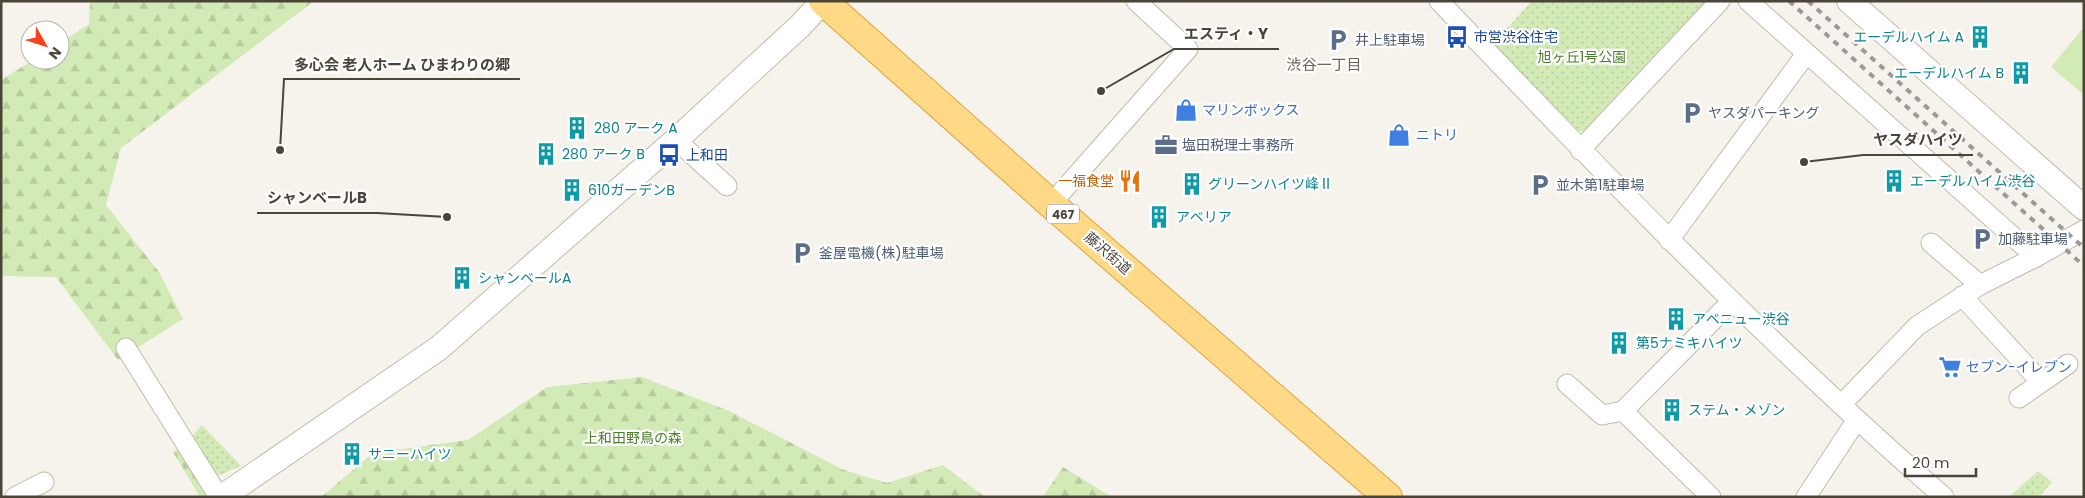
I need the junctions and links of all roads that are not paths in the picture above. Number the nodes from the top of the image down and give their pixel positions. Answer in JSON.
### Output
{"nodes":[{"id":1,"x":824,"y":1,"type":"edge"},
{"id":2,"x":1136,"y":1,"type":"edge"},
{"id":3,"x":1440,"y":1,"type":"edge"},
{"id":4,"x":1720,"y":1,"type":"edge"},
{"id":5,"x":1748,"y":1,"type":"edge"},
{"id":6,"x":1849,"y":1,"type":"edge"},
{"id":7,"x":1806,"y":54,"type":"junction"},
{"id":8,"x":676,"y":140,"type":"junction"},
{"id":9,"x":1580,"y":150,"type":"junction"},
{"id":10,"x":727,"y":186,"type":"dead end"},
{"id":11,"x":1051,"y":204,"type":"junction"},
{"id":12,"x":2084,"y":208,"type":"edge"},
{"id":13,"x":2084,"y":230,"type":"edge"},
{"id":14,"x":1669,"y":240,"type":"junction"},
{"id":15,"x":1931,"y":243,"type":"dead end"},
{"id":16,"x":2036,"y":258,"type":"junction"},
{"id":17,"x":1980,"y":285,"type":"junction"},
{"id":18,"x":1962,"y":296,"type":"junction"},
{"id":19,"x":1732,"y":301,"type":"junction"},
{"id":20,"x":126,"y":348,"type":"dead end"},
{"id":21,"x":2068,"y":364,"type":"dead end"},
{"id":22,"x":2041,"y":382,"type":"junction"},
{"id":23,"x":1567,"y":384,"type":"dead end"},
{"id":24,"x":2020,"y":398,"type":"dead end"},
{"id":25,"x":1841,"y":405,"type":"junction"},
{"id":26,"x":1623,"y":411,"type":"junction"},
{"id":27,"x":1856,"y":421,"type":"junction"},
{"id":28,"x":44,"y":482,"type":"dead end"},
{"id":29,"x":15,"y":497,"type":"edge"},
{"id":30,"x":220,"y":497,"type":"edge"},
{"id":31,"x":1388,"y":497,"type":"edge"},
{"id":32,"x":1711,"y":497,"type":"edge"},
{"id":33,"x":1806,"y":497,"type":"edge"},
{"id":34,"x":1944,"y":497,"type":"edge"}],
"edges":[{"from":1,"to":8,"type":"street"},
{"from":1,"to":11,"type":"highway","name":"藤沢街道","number":"467"},
{"from":2,"to":11,"type":"street"},
{"from":3,"to":9,"type":"street"},
{"from":4,"to":9,"type":"street"},
{"from":5,"to":7,"type":"street"},
{"from":6,"to":12,"type":"street"},
{"from":7,"to":14,"type":"street"},
{"from":7,"to":16,"type":"street"},
{"from":8,"to":10,"type":"street"},
{"from":8,"to":30,"type":"street"},
{"from":9,"to":14,"type":"street"},
{"from":11,"to":31,"type":"highway","name":"藤沢街道","number":"467"},
{"from":13,"to":16,"type":"street"},
{"from":14,"to":19,"type":"street"},
{"from":15,"to":17,"type":"street"},
{"from":16,"to":17,"type":"street"},
{"from":17,"to":18,"type":"street"},
{"from":18,"to":22,"type":"street"},
{"from":18,"to":25,"type":"street"},
{"from":19,"to":25,"type":"street"},
{"from":19,"to":26,"type":"street"},
{"from":20,"to":30,"type":"street"},
{"from":21,"to":22,"type":"street"},
{"from":22,"to":24,"type":"street"},
{"from":23,"to":26,"type":"street"},
{"from":25,"to":27,"type":"street"},
{"from":26,"to":32,"type":"street"},
{"from":27,"to":33,"type":"street"},
{"from":27,"to":34,"type":"street"},
{"from":28,"to":29,"type":"street"}]}
